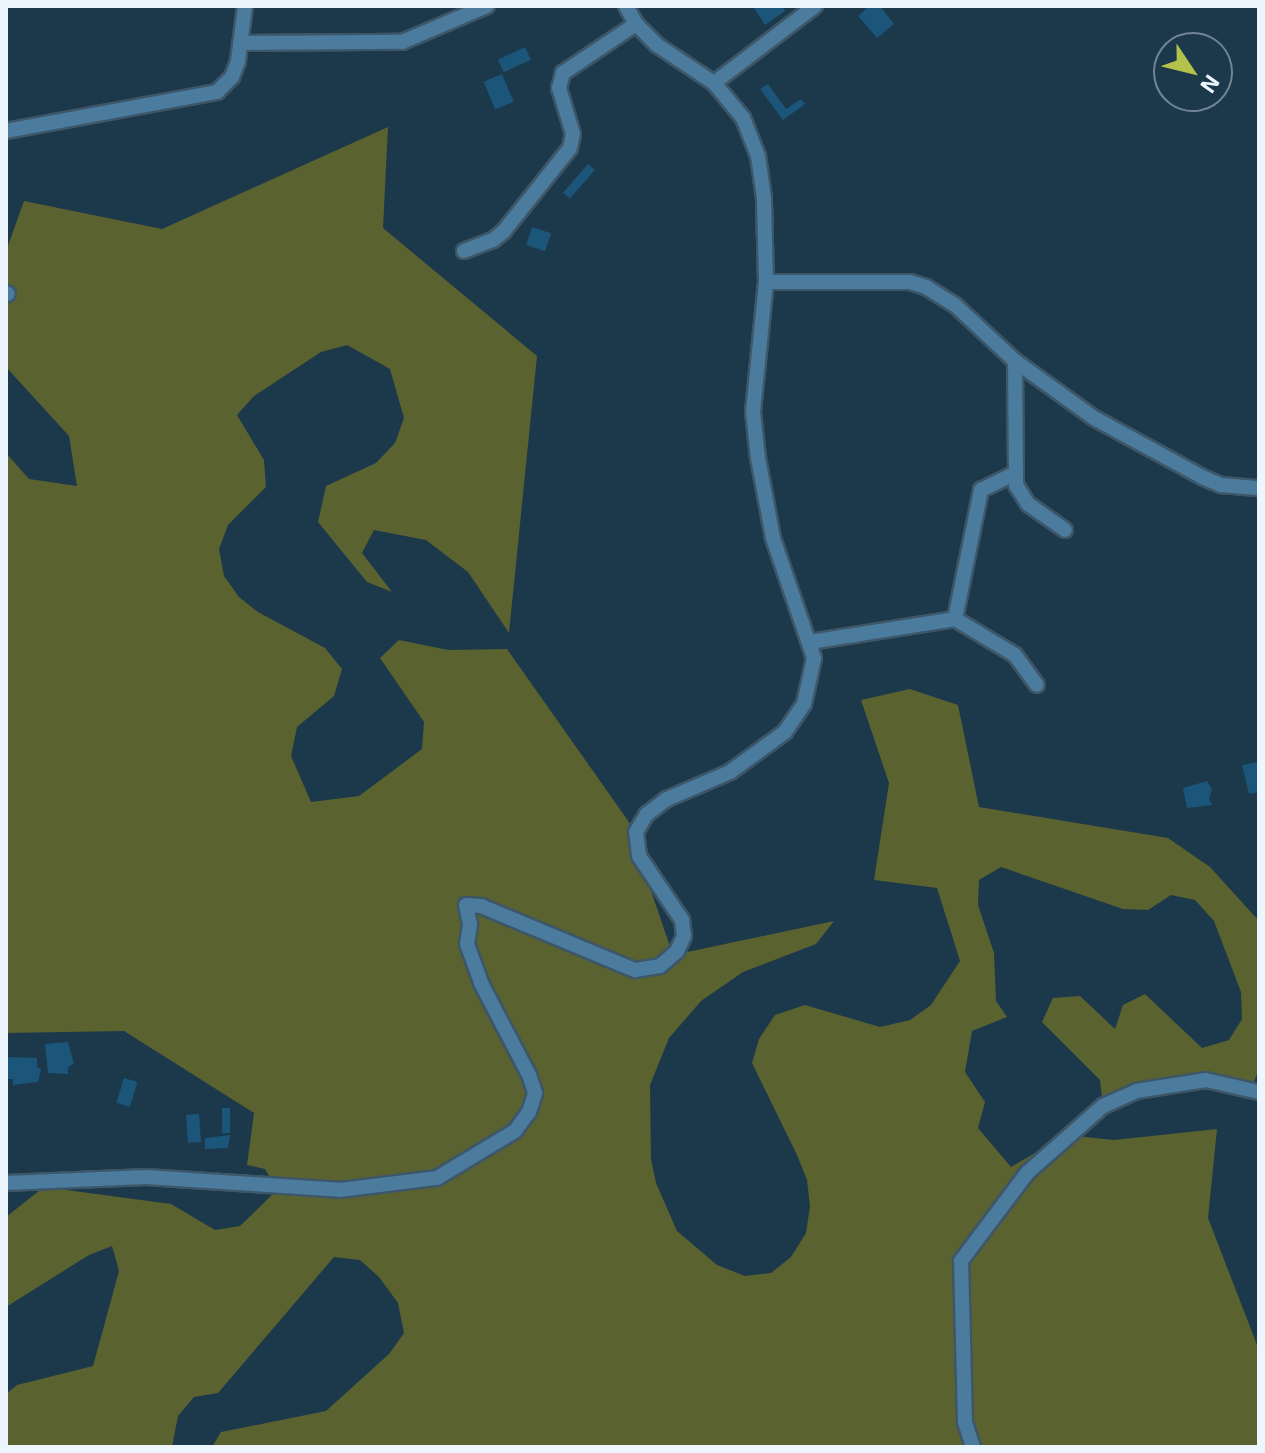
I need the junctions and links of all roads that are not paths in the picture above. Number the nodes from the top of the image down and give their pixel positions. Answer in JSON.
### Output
{"nodes":[{"id":1,"x":245,"y":6,"type":"edge"},
{"id":2,"x":487,"y":6,"type":"edge"},
{"id":3,"x":626,"y":6,"type":"edge"},
{"id":4,"x":815,"y":6,"type":"edge"},
{"id":5,"x":636,"y":24,"type":"junction"},
{"id":6,"x":240,"y":43,"type":"junction"},
{"id":7,"x":714,"y":83,"type":"junction"},
{"id":8,"x":6,"y":131,"type":"edge"},
{"id":9,"x":464,"y":251,"type":"dead end"},
{"id":10,"x":766,"y":282,"type":"junction"},
{"id":11,"x":1015,"y":361,"type":"junction"},
{"id":12,"x":1016,"y":473,"type":"junction"},
{"id":13,"x":1259,"y":488,"type":"edge"},
{"id":14,"x":1065,"y":530,"type":"dead end"},
{"id":15,"x":955,"y":619,"type":"junction"},
{"id":16,"x":810,"y":642,"type":"junction"},
{"id":17,"x":1037,"y":685,"type":"dead end"},
{"id":18,"x":1259,"y":1092,"type":"edge"},
{"id":19,"x":6,"y":1183,"type":"edge"},
{"id":20,"x":973,"y":1447,"type":"edge"}],
"edges":[{"from":1,"to":6,"type":"street"},
{"from":2,"to":6,"type":"street"},
{"from":3,"to":5,"type":"street"},
{"from":4,"to":7,"type":"street"},
{"from":5,"to":7,"type":"street"},
{"from":5,"to":9,"type":"street"},
{"from":6,"to":8,"type":"street"},
{"from":7,"to":10,"type":"street"},
{"from":10,"to":11,"type":"street"},
{"from":10,"to":16,"type":"street"},
{"from":11,"to":12,"type":"street"},
{"from":11,"to":13,"type":"street"},
{"from":12,"to":14,"type":"street"},
{"from":12,"to":15,"type":"street"},
{"from":15,"to":16,"type":"street"},
{"from":15,"to":17,"type":"street"},
{"from":16,"to":19,"type":"street"},
{"from":18,"to":20,"type":"street"}]}
